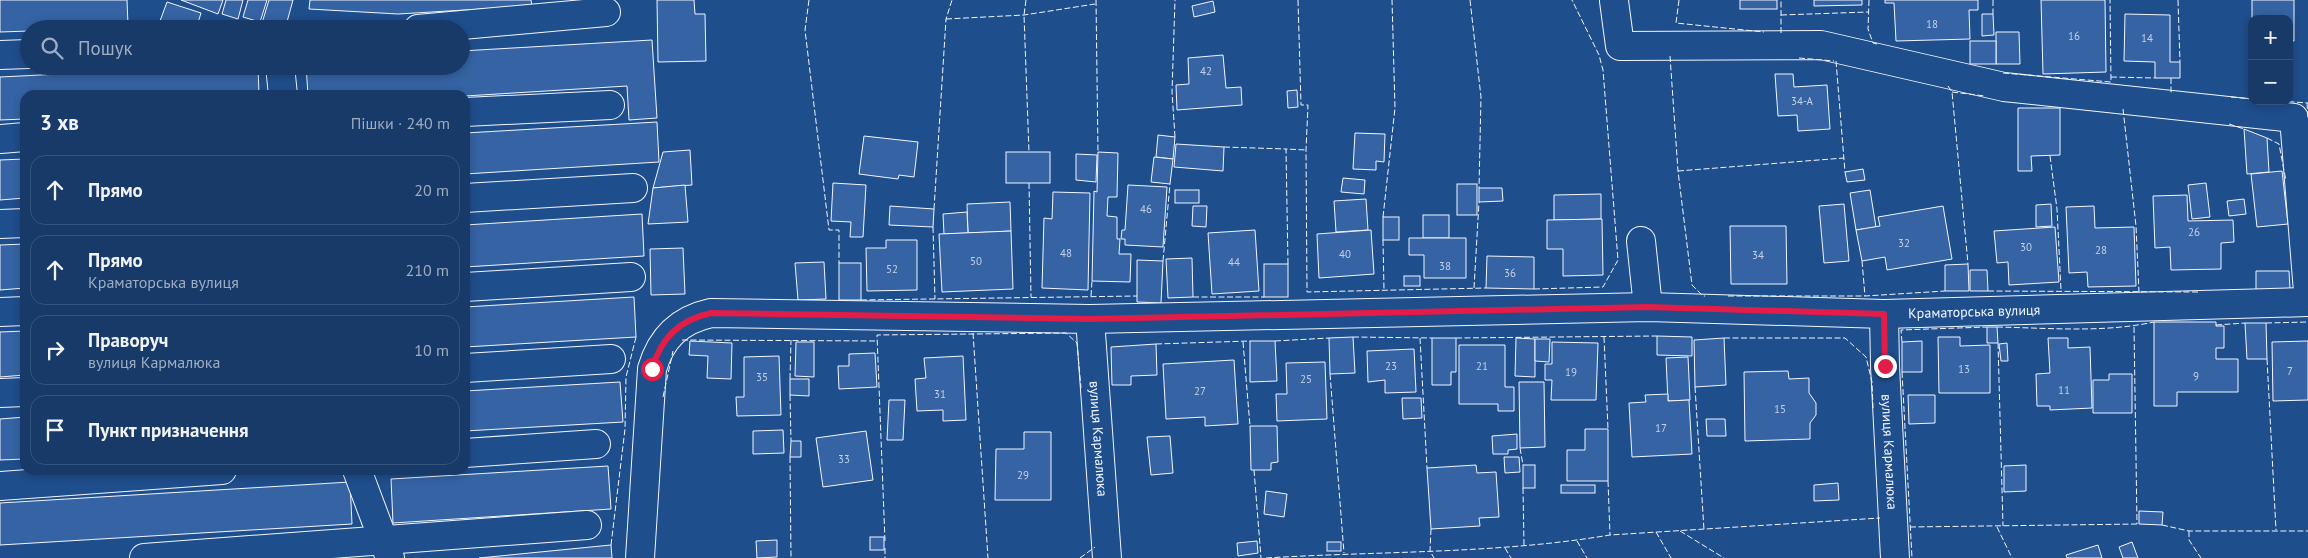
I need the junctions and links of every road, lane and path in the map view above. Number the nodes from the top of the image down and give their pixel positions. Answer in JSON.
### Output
{"nodes":[{"id":1,"x":1614,"y":1,"type":"edge"},
{"id":2,"x":546,"y":8,"type":"edge"},
{"id":3,"x":606,"y":12,"type":"dead end"},
{"id":4,"x":470,"y":20,"type":"edge"},
{"id":5,"x":20,"y":54,"type":"edge"},
{"id":6,"x":0,"y":55,"type":"edge"},
{"id":7,"x":281,"y":75,"type":"edge"},
{"id":8,"x":282,"y":90,"type":"edge"},
{"id":9,"x":610,"y":105,"type":"dead end"},
{"id":10,"x":470,"y":112,"type":"edge"},
{"id":11,"x":20,"y":138,"type":"edge"},
{"id":12,"x":0,"y":139,"type":"edge"},
{"id":13,"x":633,"y":188,"type":"dead end"},
{"id":14,"x":470,"y":198,"type":"edge"},
{"id":15,"x":20,"y":223,"type":"edge"},
{"id":16,"x":0,"y":224,"type":"edge"},
{"id":17,"x":1641,"y":241,"type":"dead end"},
{"id":18,"x":631,"y":277,"type":"dead end"},
{"id":19,"x":470,"y":287,"type":"edge"},
{"id":20,"x":2308,"y":292,"type":"edge"},
{"id":21,"x":2308,"y":302,"type":"edge"},
{"id":22,"x":1648,"y":307,"type":"junction"},
{"id":23,"x":20,"y":311,"type":"edge"},
{"id":24,"x":0,"y":312,"type":"edge"},
{"id":25,"x":1884,"y":314,"type":"junction"},
{"id":26,"x":1090,"y":319,"type":"junction"},
{"id":27,"x":611,"y":359,"type":"dead end"},
{"id":28,"x":470,"y":368,"type":"edge"},
{"id":29,"x":20,"y":392,"type":"edge"},
{"id":30,"x":0,"y":393,"type":"edge"},
{"id":31,"x":596,"y":444,"type":"dead end"},
{"id":32,"x":470,"y":453,"type":"edge"},
{"id":33,"x":153,"y":475,"type":"edge"},
{"id":34,"x":359,"y":475,"type":"edge"},
{"id":35,"x":0,"y":486,"type":"edge"},
{"id":36,"x":586,"y":525,"type":"dead end"},
{"id":37,"x":386,"y":549,"type":"edge"},
{"id":38,"x":144,"y":558,"type":"edge"},
{"id":39,"x":640,"y":558,"type":"edge"},
{"id":40,"x":1106,"y":558,"type":"edge"},
{"id":41,"x":1895,"y":558,"type":"edge"}],
"edges":[{"from":1,"to":20,"type":"street"},
{"from":2,"to":3,"type":"street"},
{"from":2,"to":4,"type":"street"},
{"from":5,"to":6,"type":"street"},
{"from":7,"to":8,"type":"street"},
{"from":9,"to":10,"type":"street"},
{"from":11,"to":12,"type":"street"},
{"from":13,"to":14,"type":"street"},
{"from":15,"to":16,"type":"street"},
{"from":17,"to":22,"type":"street"},
{"from":18,"to":19,"type":"street"},
{"from":21,"to":25,"type":"street","name":"Краматорська вулиця"},
{"from":22,"to":25,"type":"street","name":"Краматорська вулиця"},
{"from":22,"to":26,"type":"street","name":"Краматорська вулиця"},
{"from":23,"to":24,"type":"street"},
{"from":25,"to":41,"type":"street","name":"вулиця Кармалюка"},
{"from":26,"to":39,"type":"street","name":"Краматорська вулиця"},
{"from":26,"to":40,"type":"street","name":"вулиця Кармалюка"},
{"from":27,"to":28,"type":"street"},
{"from":29,"to":30,"type":"street"},
{"from":31,"to":32,"type":"street"},
{"from":33,"to":35,"type":"street"},
{"from":34,"to":37,"type":"street"},
{"from":36,"to":37,"type":"street"},
{"from":37,"to":38,"type":"street"}]}
